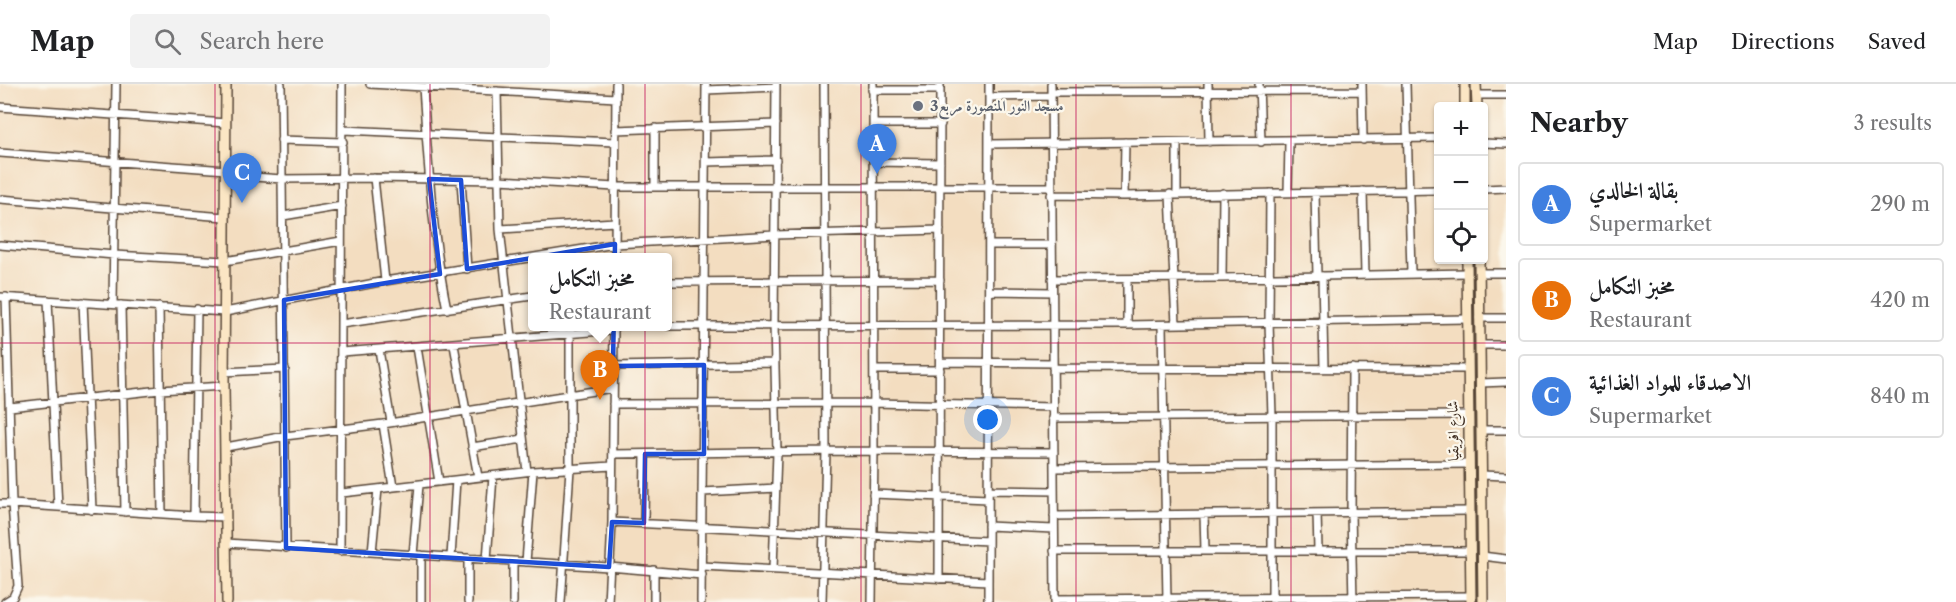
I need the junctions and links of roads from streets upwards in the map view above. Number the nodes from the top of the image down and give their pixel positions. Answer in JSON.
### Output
{"nodes":[{"id":1,"x":116,"y":84,"type":"edge"},
{"id":2,"x":226,"y":84,"type":"edge"},
{"id":3,"x":281,"y":84,"type":"edge"},
{"id":4,"x":342,"y":84,"type":"edge"},
{"id":5,"x":370,"y":84,"type":"edge"},
{"id":6,"x":616,"y":84,"type":"edge"},
{"id":7,"x":824,"y":84,"type":"edge"},
{"id":8,"x":989,"y":84,"type":"edge"},
{"id":9,"x":1406,"y":84,"type":"edge"},
{"id":10,"x":1464,"y":84,"type":"edge"},
{"id":11,"x":1476,"y":84,"type":"edge"},
{"id":12,"x":420,"y":86,"type":"edge"},
{"id":13,"x":776,"y":86,"type":"edge"},
{"id":14,"x":706,"y":87,"type":"edge"},
{"id":15,"x":873,"y":87,"type":"edge"},
{"id":16,"x":940,"y":87,"type":"edge"},
{"id":17,"x":1208,"y":87,"type":"edge"},
{"id":18,"x":1362,"y":87,"type":"edge"},
{"id":19,"x":526,"y":88,"type":"edge"},
{"id":20,"x":1259,"y":88,"type":"edge"},
{"id":21,"x":1306,"y":88,"type":"edge"},
{"id":22,"x":497,"y":91,"type":"junction"},
{"id":23,"x":1051,"y":91,"type":"edge"},
{"id":24,"x":1476,"y":95,"type":"junction"},
{"id":25,"x":1506,"y":95,"type":"edge"},
{"id":26,"x":989,"y":97,"type":"junction"},
{"id":27,"x":616,"y":98,"type":"junction"},
{"id":28,"x":1465,"y":102,"type":"edge"},
{"id":29,"x":1477,"y":102,"type":"edge"},
{"id":30,"x":0,"y":107,"type":"edge"},
{"id":31,"x":115,"y":116,"type":"junction"},
{"id":32,"x":226,"y":123,"type":"junction"},
{"id":33,"x":776,"y":124,"type":"junction"},
{"id":34,"x":873,"y":124,"type":"junction"},
{"id":35,"x":941,"y":124,"type":"junction"},
{"id":36,"x":706,"y":127,"type":"junction"},
{"id":37,"x":656,"y":128,"type":"junction"},
{"id":38,"x":343,"y":130,"type":"junction"},
{"id":39,"x":615,"y":130,"type":"junction"},
{"id":40,"x":426,"y":135,"type":"junction"},
{"id":41,"x":498,"y":136,"type":"junction"},
{"id":42,"x":1434,"y":138,"type":"edge"},
{"id":43,"x":1407,"y":139,"type":"junction"},
{"id":44,"x":281,"y":140,"type":"junction"},
{"id":45,"x":1363,"y":140,"type":"junction"},
{"id":46,"x":342,"y":141,"type":"junction"},
{"id":47,"x":615,"y":142,"type":"junction"},
{"id":48,"x":1125,"y":142,"type":"junction"},
{"id":49,"x":1177,"y":142,"type":"junction"},
{"id":50,"x":1209,"y":142,"type":"junction"},
{"id":51,"x":1261,"y":142,"type":"junction"},
{"id":52,"x":1289,"y":142,"type":"junction"},
{"id":53,"x":1051,"y":143,"type":"junction"},
{"id":54,"x":1488,"y":143,"type":"edge"},
{"id":55,"x":989,"y":144,"type":"junction"},
{"id":56,"x":1506,"y":144,"type":"edge"},
{"id":57,"x":0,"y":153,"type":"edge"},
{"id":58,"x":776,"y":160,"type":"junction"},
{"id":59,"x":114,"y":162,"type":"junction"},
{"id":60,"x":706,"y":162,"type":"junction"},
{"id":61,"x":873,"y":162,"type":"junction"},
{"id":62,"x":940,"y":163,"type":"junction"},
{"id":63,"x":226,"y":172,"type":"junction"},
{"id":64,"x":374,"y":178,"type":"junction"},
{"id":65,"x":282,"y":179,"type":"junction"},
{"id":66,"x":342,"y":179,"type":"junction"},
{"id":67,"x":429,"y":179,"type":"junction"},
{"id":68,"x":461,"y":180,"type":"junction"},
{"id":69,"x":499,"y":180,"type":"junction"},
{"id":70,"x":1051,"y":186,"type":"junction"},
{"id":71,"x":615,"y":187,"type":"junction"},
{"id":72,"x":655,"y":187,"type":"junction"},
{"id":73,"x":706,"y":187,"type":"junction"},
{"id":74,"x":776,"y":187,"type":"junction"},
{"id":75,"x":825,"y":187,"type":"junction"},
{"id":76,"x":873,"y":187,"type":"junction"},
{"id":77,"x":940,"y":187,"type":"junction"},
{"id":78,"x":989,"y":187,"type":"junction"},
{"id":79,"x":1506,"y":188,"type":"edge"},
{"id":80,"x":1488,"y":189,"type":"edge"},
{"id":81,"x":1434,"y":190,"type":"edge"},
{"id":82,"x":1362,"y":191,"type":"junction"},
{"id":83,"x":1409,"y":191,"type":"junction"},
{"id":84,"x":1270,"y":192,"type":"junction"},
{"id":85,"x":1288,"y":192,"type":"junction"},
{"id":86,"x":1315,"y":192,"type":"junction"},
{"id":87,"x":1223,"y":193,"type":"junction"},
{"id":88,"x":1173,"y":194,"type":"junction"},
{"id":89,"x":1052,"y":195,"type":"junction"},
{"id":90,"x":1124,"y":196,"type":"junction"},
{"id":91,"x":0,"y":199,"type":"edge"},
{"id":92,"x":342,"y":206,"type":"junction"},
{"id":93,"x":114,"y":209,"type":"junction"},
{"id":94,"x":282,"y":216,"type":"junction"},
{"id":95,"x":225,"y":217,"type":"junction"},
{"id":96,"x":615,"y":222,"type":"junction"},
{"id":97,"x":500,"y":229,"type":"junction"},
{"id":98,"x":940,"y":230,"type":"junction"},
{"id":99,"x":873,"y":232,"type":"junction"},
{"id":100,"x":825,"y":234,"type":"junction"},
{"id":101,"x":775,"y":235,"type":"junction"},
{"id":102,"x":704,"y":239,"type":"junction"},
{"id":103,"x":342,"y":241,"type":"junction"},
{"id":104,"x":615,"y":244,"type":"junction"},
{"id":105,"x":0,"y":245,"type":"edge"},
{"id":106,"x":989,"y":245,"type":"junction"},
{"id":107,"x":1052,"y":245,"type":"junction"},
{"id":108,"x":283,"y":251,"type":"junction"},
{"id":109,"x":576,"y":253,"type":"edge"},
{"id":110,"x":615,"y":253,"type":"edge"},
{"id":111,"x":114,"y":255,"type":"junction"},
{"id":112,"x":528,"y":259,"type":"edge"},
{"id":113,"x":225,"y":261,"type":"junction"},
{"id":114,"x":503,"y":262,"type":"junction"},
{"id":115,"x":1467,"y":264,"type":"edge"},
{"id":116,"x":1479,"y":264,"type":"edge"},
{"id":117,"x":467,"y":269,"type":"junction"},
{"id":118,"x":440,"y":273,"type":"junction"},
{"id":119,"x":1411,"y":273,"type":"junction"},
{"id":120,"x":1467,"y":273,"type":"junction"},
{"id":121,"x":1479,"y":273,"type":"junction"},
{"id":122,"x":1506,"y":273,"type":"edge"},
{"id":123,"x":1365,"y":275,"type":"junction"},
{"id":124,"x":1320,"y":276,"type":"junction"},
{"id":125,"x":1269,"y":277,"type":"junction"},
{"id":126,"x":1175,"y":278,"type":"junction"},
{"id":127,"x":1222,"y":278,"type":"junction"},
{"id":128,"x":1052,"y":279,"type":"junction"},
{"id":129,"x":1127,"y":279,"type":"junction"},
{"id":130,"x":940,"y":280,"type":"junction"},
{"id":131,"x":385,"y":281,"type":"junction"},
{"id":132,"x":704,"y":281,"type":"junction"},
{"id":133,"x":775,"y":281,"type":"junction"},
{"id":134,"x":825,"y":281,"type":"junction"},
{"id":135,"x":873,"y":281,"type":"junction"},
{"id":136,"x":672,"y":282,"type":"edge"},
{"id":137,"x":342,"y":290,"type":"junction"},
{"id":138,"x":989,"y":291,"type":"junction"},
{"id":139,"x":1052,"y":292,"type":"junction"},
{"id":140,"x":3,"y":297,"type":"edge"},
{"id":141,"x":528,"y":297,"type":"edge"},
{"id":142,"x":48,"y":300,"type":"junction"},
{"id":143,"x":284,"y":300,"type":"junction"},
{"id":144,"x":507,"y":300,"type":"junction"},
{"id":145,"x":83,"y":302,"type":"junction"},
{"id":146,"x":117,"y":304,"type":"junction"},
{"id":147,"x":159,"y":307,"type":"junction"},
{"id":148,"x":197,"y":309,"type":"junction"},
{"id":149,"x":447,"y":309,"type":"junction"},
{"id":150,"x":225,"y":312,"type":"junction"},
{"id":151,"x":1479,"y":318,"type":"junction"},
{"id":152,"x":1506,"y":318,"type":"edge"},
{"id":153,"x":1467,"y":319,"type":"junction"},
{"id":154,"x":1322,"y":322,"type":"junction"},
{"id":155,"x":1269,"y":323,"type":"junction"},
{"id":156,"x":341,"y":324,"type":"junction"},
{"id":157,"x":1176,"y":324,"type":"junction"},
{"id":158,"x":774,"y":325,"type":"junction"},
{"id":159,"x":989,"y":325,"type":"junction"},
{"id":160,"x":1127,"y":325,"type":"junction"},
{"id":161,"x":1162,"y":325,"type":"junction"},
{"id":162,"x":672,"y":326,"type":"edge"},
{"id":163,"x":704,"y":326,"type":"junction"},
{"id":164,"x":824,"y":326,"type":"junction"},
{"id":165,"x":873,"y":326,"type":"junction"},
{"id":166,"x":940,"y":326,"type":"junction"},
{"id":167,"x":1053,"y":326,"type":"junction"},
{"id":168,"x":564,"y":331,"type":"edge"},
{"id":169,"x":570,"y":331,"type":"edge"},
{"id":170,"x":614,"y":331,"type":"edge"},
{"id":171,"x":513,"y":340,"type":"junction"},
{"id":172,"x":454,"y":345,"type":"junction"},
{"id":173,"x":1480,"y":345,"type":"junction"},
{"id":174,"x":1506,"y":345,"type":"edge"},
{"id":175,"x":417,"y":347,"type":"junction"},
{"id":176,"x":379,"y":350,"type":"junction"},
{"id":177,"x":342,"y":352,"type":"junction"},
{"id":178,"x":775,"y":363,"type":"junction"},
{"id":179,"x":988,"y":364,"type":"junction"},
{"id":180,"x":704,"y":365,"type":"junction"},
{"id":181,"x":1053,"y":365,"type":"junction"},
{"id":182,"x":613,"y":366,"type":"junction"},
{"id":183,"x":940,"y":366,"type":"junction"},
{"id":184,"x":1164,"y":368,"type":"junction"},
{"id":185,"x":1270,"y":368,"type":"junction"},
{"id":186,"x":1324,"y":368,"type":"junction"},
{"id":187,"x":1352,"y":368,"type":"junction"},
{"id":188,"x":285,"y":369,"type":"junction"},
{"id":189,"x":1467,"y":369,"type":"junction"},
{"id":190,"x":874,"y":370,"type":"junction"},
{"id":191,"x":224,"y":372,"type":"junction"},
{"id":192,"x":1506,"y":382,"type":"edge"},
{"id":193,"x":1480,"y":383,"type":"junction"},
{"id":194,"x":224,"y":386,"type":"junction"},
{"id":195,"x":197,"y":387,"type":"junction"},
{"id":196,"x":613,"y":387,"type":"junction"},
{"id":197,"x":160,"y":390,"type":"junction"},
{"id":198,"x":124,"y":394,"type":"junction"},
{"id":199,"x":570,"y":395,"type":"junction"},
{"id":200,"x":88,"y":398,"type":"junction"},
{"id":201,"x":52,"y":402,"type":"junction"},
{"id":202,"x":519,"y":402,"type":"junction"},
{"id":203,"x":874,"y":403,"type":"junction"},
{"id":204,"x":613,"y":404,"type":"junction"},
{"id":205,"x":704,"y":404,"type":"junction"},
{"id":206,"x":776,"y":404,"type":"junction"},
{"id":207,"x":825,"y":404,"type":"junction"},
{"id":208,"x":940,"y":404,"type":"junction"},
{"id":209,"x":988,"y":406,"type":"junction"},
{"id":210,"x":10,"y":407,"type":"junction"},
{"id":211,"x":1053,"y":407,"type":"junction"},
{"id":212,"x":466,"y":410,"type":"junction"},
{"id":213,"x":1468,"y":415,"type":"junction"},
{"id":214,"x":1352,"y":416,"type":"junction"},
{"id":215,"x":429,"y":417,"type":"junction"},
{"id":216,"x":1165,"y":417,"type":"junction"},
{"id":217,"x":1272,"y":417,"type":"junction"},
{"id":218,"x":1053,"y":418,"type":"junction"},
{"id":219,"x":391,"y":422,"type":"junction"},
{"id":220,"x":383,"y":424,"type":"junction"},
{"id":221,"x":341,"y":428,"type":"junction"},
{"id":222,"x":1481,"y":430,"type":"junction"},
{"id":223,"x":1506,"y":430,"type":"edge"},
{"id":224,"x":285,"y":436,"type":"junction"},
{"id":225,"x":523,"y":439,"type":"junction"},
{"id":226,"x":226,"y":447,"type":"junction"},
{"id":227,"x":472,"y":447,"type":"junction"},
{"id":228,"x":826,"y":451,"type":"junction"},
{"id":229,"x":874,"y":451,"type":"junction"},
{"id":230,"x":940,"y":451,"type":"junction"},
{"id":231,"x":988,"y":451,"type":"junction"},
{"id":232,"x":777,"y":452,"type":"junction"},
{"id":233,"x":1054,"y":452,"type":"junction"},
{"id":234,"x":613,"y":454,"type":"junction"},
{"id":235,"x":645,"y":454,"type":"junction"},
{"id":236,"x":704,"y":454,"type":"junction"},
{"id":237,"x":1469,"y":464,"type":"junction"},
{"id":238,"x":612,"y":465,"type":"junction"},
{"id":239,"x":1273,"y":466,"type":"junction"},
{"id":240,"x":1352,"y":466,"type":"junction"},
{"id":241,"x":1165,"y":467,"type":"junction"},
{"id":242,"x":1054,"y":468,"type":"junction"},
{"id":243,"x":570,"y":469,"type":"junction"},
{"id":244,"x":530,"y":472,"type":"junction"},
{"id":245,"x":1481,"y":475,"type":"junction"},
{"id":246,"x":493,"y":476,"type":"junction"},
{"id":247,"x":1506,"y":476,"type":"edge"},
{"id":248,"x":478,"y":477,"type":"junction"},
{"id":249,"x":456,"y":480,"type":"junction"},
{"id":250,"x":439,"y":482,"type":"junction"},
{"id":251,"x":419,"y":485,"type":"junction"},
{"id":252,"x":393,"y":487,"type":"junction"},
{"id":253,"x":776,"y":488,"type":"junction"},
{"id":254,"x":378,"y":489,"type":"junction"},
{"id":255,"x":1054,"y":491,"type":"junction"},
{"id":256,"x":703,"y":492,"type":"junction"},
{"id":257,"x":342,"y":493,"type":"junction"},
{"id":258,"x":873,"y":494,"type":"junction"},
{"id":259,"x":988,"y":494,"type":"junction"},
{"id":260,"x":939,"y":496,"type":"junction"},
{"id":261,"x":0,"y":504,"type":"edge"},
{"id":262,"x":12,"y":504,"type":"junction"},
{"id":263,"x":58,"y":507,"type":"junction"},
{"id":264,"x":92,"y":510,"type":"junction"},
{"id":265,"x":1469,"y":511,"type":"junction"},
{"id":266,"x":125,"y":512,"type":"junction"},
{"id":267,"x":1271,"y":513,"type":"junction"},
{"id":268,"x":1317,"y":513,"type":"junction"},
{"id":269,"x":1351,"y":513,"type":"junction"},
{"id":270,"x":162,"y":514,"type":"junction"},
{"id":271,"x":1204,"y":514,"type":"junction"},
{"id":272,"x":1166,"y":515,"type":"junction"},
{"id":273,"x":194,"y":516,"type":"junction"},
{"id":274,"x":1054,"y":516,"type":"junction"},
{"id":275,"x":226,"y":517,"type":"junction"},
{"id":276,"x":612,"y":522,"type":"junction"},
{"id":277,"x":644,"y":524,"type":"junction"},
{"id":278,"x":988,"y":526,"type":"junction"},
{"id":279,"x":703,"y":527,"type":"junction"},
{"id":280,"x":1054,"y":529,"type":"junction"},
{"id":281,"x":774,"y":530,"type":"junction"},
{"id":282,"x":824,"y":533,"type":"junction"},
{"id":283,"x":873,"y":535,"type":"junction"},
{"id":284,"x":940,"y":539,"type":"junction"},
{"id":285,"x":988,"y":541,"type":"junction"},
{"id":286,"x":226,"y":543,"type":"junction"},
{"id":287,"x":286,"y":548,"type":"junction"},
{"id":288,"x":1318,"y":550,"type":"junction"},
{"id":289,"x":340,"y":551,"type":"junction"},
{"id":290,"x":1054,"y":551,"type":"junction"},
{"id":291,"x":1166,"y":551,"type":"junction"},
{"id":292,"x":1205,"y":551,"type":"junction"},
{"id":293,"x":1272,"y":551,"type":"junction"},
{"id":294,"x":1351,"y":551,"type":"junction"},
{"id":295,"x":1470,"y":551,"type":"junction"},
{"id":296,"x":372,"y":552,"type":"junction"},
{"id":297,"x":417,"y":555,"type":"junction"},
{"id":298,"x":1482,"y":556,"type":"junction"},
{"id":299,"x":451,"y":557,"type":"junction"},
{"id":300,"x":468,"y":558,"type":"junction"},
{"id":301,"x":1506,"y":559,"type":"edge"},
{"id":302,"x":488,"y":560,"type":"junction"},
{"id":303,"x":513,"y":561,"type":"junction"},
{"id":304,"x":526,"y":562,"type":"junction"},
{"id":305,"x":562,"y":564,"type":"junction"},
{"id":306,"x":702,"y":566,"type":"junction"},
{"id":307,"x":609,"y":567,"type":"junction"},
{"id":308,"x":773,"y":569,"type":"junction"},
{"id":309,"x":654,"y":570,"type":"junction"},
{"id":310,"x":823,"y":572,"type":"junction"},
{"id":311,"x":702,"y":575,"type":"junction"},
{"id":312,"x":872,"y":576,"type":"junction"},
{"id":313,"x":939,"y":579,"type":"junction"},
{"id":314,"x":988,"y":581,"type":"junction"},
{"id":315,"x":1353,"y":599,"type":"edge"},
{"id":316,"x":1471,"y":599,"type":"edge"},
{"id":317,"x":1055,"y":600,"type":"edge"},
{"id":318,"x":1167,"y":600,"type":"edge"},
{"id":319,"x":1272,"y":600,"type":"edge"},
{"id":320,"x":5,"y":602,"type":"edge"},
{"id":321,"x":227,"y":602,"type":"edge"},
{"id":322,"x":421,"y":602,"type":"edge"},
{"id":323,"x":468,"y":602,"type":"edge"},
{"id":324,"x":513,"y":602,"type":"edge"},
{"id":325,"x":561,"y":602,"type":"edge"},
{"id":326,"x":608,"y":602,"type":"edge"},
{"id":327,"x":654,"y":602,"type":"edge"},
{"id":328,"x":701,"y":602,"type":"edge"},
{"id":329,"x":822,"y":602,"type":"edge"},
{"id":330,"x":872,"y":602,"type":"edge"},
{"id":331,"x":988,"y":602,"type":"edge"},
{"id":332,"x":1483,"y":602,"type":"edge"}],
"edges":[{"from":1,"to":31,"type":"street"},
{"from":2,"to":32,"type":"street"},
{"from":3,"to":44,"type":"street"},
{"from":4,"to":38,"type":"street"},
{"from":5,"to":12,"type":"street"},
{"from":6,"to":27,"type":"street"},
{"from":7,"to":75,"type":"street"},
{"from":8,"to":26,"type":"street"},
{"from":9,"to":43,"type":"street"},
{"from":10,"to":28,"type":"street"},
{"from":11,"to":24,"type":"street"},
{"from":12,"to":22,"type":"street"},
{"from":12,"to":40,"type":"street"},
{"from":13,"to":14,"type":"street"},
{"from":13,"to":33,"type":"street"},
{"from":14,"to":36,"type":"street"},
{"from":15,"to":16,"type":"street"},
{"from":15,"to":34,"type":"street"},
{"from":16,"to":35,"type":"street"},
{"from":17,"to":20,"type":"street"},
{"from":17,"to":23,"type":"street"},
{"from":17,"to":50,"type":"street"},
{"from":18,"to":21,"type":"street"},
{"from":18,"to":45,"type":"street"},
{"from":19,"to":22,"type":"street"},
{"from":19,"to":27,"type":"street"},
{"from":20,"to":21,"type":"street"},
{"from":20,"to":51,"type":"street"},
{"from":22,"to":41,"type":"street"},
{"from":23,"to":26,"type":"street"},
{"from":23,"to":53,"type":"street"},
{"from":24,"to":25,"type":"street"},
{"from":24,"to":29,"type":"street"},
{"from":26,"to":55,"type":"street"},
{"from":27,"to":39,"type":"street"},
{"from":30,"to":31,"type":"street"},
{"from":31,"to":32,"type":"street"},
{"from":31,"to":59,"type":"street"},
{"from":32,"to":63,"type":"street"},
{"from":33,"to":36,"type":"street"},
{"from":33,"to":58,"type":"street"},
{"from":34,"to":35,"type":"street"},
{"from":34,"to":61,"type":"street"},
{"from":35,"to":62,"type":"street"},
{"from":36,"to":37,"type":"street"},
{"from":36,"to":60,"type":"street"},
{"from":37,"to":39,"type":"street"},
{"from":37,"to":72,"type":"street"},
{"from":38,"to":40,"type":"street"},
{"from":38,"to":46,"type":"street"},
{"from":39,"to":47,"type":"street"},
{"from":40,"to":41,"type":"street"},
{"from":40,"to":67,"type":"street"},
{"from":41,"to":47,"type":"street"},
{"from":41,"to":69,"type":"street"},
{"from":42,"to":43,"type":"street"},
{"from":43,"to":45,"type":"street"},
{"from":43,"to":83,"type":"street"},
{"from":44,"to":46,"type":"street"},
{"from":44,"to":65,"type":"street"},
{"from":45,"to":52,"type":"street"},
{"from":46,"to":66,"type":"street"},
{"from":47,"to":71,"type":"street"},
{"from":48,"to":49,"type":"street"},
{"from":48,"to":53,"type":"street"},
{"from":48,"to":90,"type":"street"},
{"from":49,"to":50,"type":"street"},
{"from":49,"to":88,"type":"street"},
{"from":50,"to":51,"type":"street"},
{"from":51,"to":52,"type":"street"},
{"from":52,"to":85,"type":"street"},
{"from":53,"to":55,"type":"street"},
{"from":53,"to":70,"type":"street"},
{"from":54,"to":56,"type":"street"},
{"from":55,"to":78,"type":"street"},
{"from":57,"to":59,"type":"street"},
{"from":58,"to":60,"type":"street"},
{"from":58,"to":74,"type":"street"},
{"from":59,"to":63,"type":"street"},
{"from":59,"to":93,"type":"street"},
{"from":60,"to":73,"type":"street"},
{"from":61,"to":62,"type":"street"},
{"from":61,"to":76,"type":"street"},
{"from":62,"to":77,"type":"street"},
{"from":63,"to":65,"type":"street"},
{"from":63,"to":95,"type":"street"},
{"from":64,"to":66,"type":"street"},
{"from":64,"to":67,"type":"street"},
{"from":64,"to":131,"type":"street"},
{"from":65,"to":66,"type":"street"},
{"from":65,"to":94,"type":"street"},
{"from":66,"to":92,"type":"street"},
{"from":67,"to":68,"type":"street"},
{"from":67,"to":118,"type":"street"},
{"from":68,"to":69,"type":"street"},
{"from":68,"to":117,"type":"street"},
{"from":69,"to":71,"type":"street"},
{"from":69,"to":97,"type":"street"},
{"from":70,"to":78,"type":"street"},
{"from":70,"to":89,"type":"street"},
{"from":71,"to":72,"type":"street"},
{"from":71,"to":96,"type":"street"},
{"from":72,"to":73,"type":"street"},
{"from":73,"to":74,"type":"street"},
{"from":73,"to":102,"type":"street"},
{"from":74,"to":75,"type":"street"},
{"from":74,"to":101,"type":"street"},
{"from":75,"to":76,"type":"street"},
{"from":75,"to":100,"type":"street"},
{"from":76,"to":77,"type":"street"},
{"from":76,"to":99,"type":"street"},
{"from":77,"to":78,"type":"street"},
{"from":77,"to":98,"type":"street"},
{"from":78,"to":106,"type":"street"},
{"from":79,"to":80,"type":"street"},
{"from":81,"to":83,"type":"street"},
{"from":82,"to":83,"type":"street"},
{"from":82,"to":86,"type":"street"},
{"from":82,"to":123,"type":"street"},
{"from":83,"to":119,"type":"street"},
{"from":84,"to":85,"type":"street"},
{"from":84,"to":87,"type":"street"},
{"from":84,"to":125,"type":"street"},
{"from":85,"to":86,"type":"street"},
{"from":86,"to":124,"type":"street"},
{"from":87,"to":88,"type":"street"},
{"from":87,"to":127,"type":"street"},
{"from":88,"to":90,"type":"street"},
{"from":88,"to":126,"type":"street"},
{"from":89,"to":90,"type":"street"},
{"from":89,"to":107,"type":"street"},
{"from":91,"to":93,"type":"street"},
{"from":92,"to":94,"type":"street"},
{"from":92,"to":103,"type":"street"},
{"from":93,"to":95,"type":"street"},
{"from":93,"to":111,"type":"street"},
{"from":94,"to":108,"type":"street"},
{"from":95,"to":113,"type":"street"},
{"from":96,"to":97,"type":"street"},
{"from":96,"to":104,"type":"street"},
{"from":97,"to":114,"type":"street"},
{"from":98,"to":99,"type":"street"},
{"from":98,"to":130,"type":"street"},
{"from":99,"to":100,"type":"street"},
{"from":99,"to":135,"type":"street"},
{"from":100,"to":101,"type":"street"},
{"from":100,"to":134,"type":"street"},
{"from":101,"to":102,"type":"street"},
{"from":101,"to":133,"type":"street"},
{"from":102,"to":104,"type":"street"},
{"from":102,"to":132,"type":"street"},
{"from":103,"to":108,"type":"street"},
{"from":103,"to":137,"type":"street"},
{"from":104,"to":109,"type":"street"},
{"from":104,"to":110,"type":"street"},
{"from":105,"to":111,"type":"street"},
{"from":106,"to":107,"type":"street"},
{"from":106,"to":138,"type":"street"},
{"from":107,"to":128,"type":"street"},
{"from":108,"to":113,"type":"street"},
{"from":108,"to":143,"type":"street"},
{"from":111,"to":113,"type":"street"},
{"from":111,"to":146,"type":"street"},
{"from":112,"to":114,"type":"street"},
{"from":113,"to":150,"type":"street"},
{"from":114,"to":117,"type":"street"},
{"from":114,"to":144,"type":"street"},
{"from":115,"to":120,"type":"street","name":"شارع افريقيا"},
{"from":116,"to":121,"type":"street","name":"شارع افريقيا"},
{"from":117,"to":118,"type":"street"},
{"from":118,"to":131,"type":"street"},
{"from":118,"to":149,"type":"street"},
{"from":119,"to":120,"type":"street"},
{"from":119,"to":123,"type":"street"},
{"from":120,"to":153,"type":"street","name":"شارع افريقيا"},
{"from":121,"to":122,"type":"street"},
{"from":121,"to":151,"type":"street","name":"شارع افريقيا"},
{"from":123,"to":124,"type":"street"},
{"from":124,"to":125,"type":"street"},
{"from":124,"to":154,"type":"street"},
{"from":125,"to":127,"type":"street"},
{"from":125,"to":155,"type":"street"},
{"from":126,"to":127,"type":"street"},
{"from":126,"to":129,"type":"street"},
{"from":126,"to":157,"type":"street"},
{"from":128,"to":129,"type":"street"},
{"from":128,"to":139,"type":"street"},
{"from":129,"to":160,"type":"street"},
{"from":130,"to":135,"type":"street"},
{"from":130,"to":166,"type":"street"},
{"from":131,"to":137,"type":"street"},
{"from":132,"to":133,"type":"street"},
{"from":132,"to":136,"type":"street"},
{"from":132,"to":163,"type":"street"},
{"from":133,"to":134,"type":"street"},
{"from":133,"to":158,"type":"street"},
{"from":134,"to":135,"type":"street"},
{"from":134,"to":164,"type":"street"},
{"from":135,"to":165,"type":"street"},
{"from":137,"to":143,"type":"street"},
{"from":137,"to":156,"type":"street"},
{"from":138,"to":139,"type":"street"},
{"from":138,"to":159,"type":"street"},
{"from":139,"to":167,"type":"street"},
{"from":140,"to":142,"type":"street"},
{"from":140,"to":210,"type":"street"},
{"from":141,"to":144,"type":"street"},
{"from":142,"to":145,"type":"street"},
{"from":142,"to":201,"type":"street"},
{"from":143,"to":150,"type":"street"},
{"from":143,"to":188,"type":"street"},
{"from":144,"to":149,"type":"street"},
{"from":144,"to":171,"type":"street"},
{"from":145,"to":146,"type":"street"},
{"from":145,"to":200,"type":"street"},
{"from":146,"to":147,"type":"street"},
{"from":146,"to":198,"type":"street"},
{"from":147,"to":148,"type":"street"},
{"from":147,"to":197,"type":"street"},
{"from":148,"to":150,"type":"street"},
{"from":148,"to":195,"type":"street"},
{"from":149,"to":156,"type":"street"},
{"from":150,"to":191,"type":"street"},
{"from":151,"to":152,"type":"street"},
{"from":151,"to":173,"type":"street","name":"شارع افريقيا"},
{"from":153,"to":154,"type":"street"},
{"from":153,"to":189,"type":"street","name":"شارع افريقيا"},
{"from":154,"to":155,"type":"street"},
{"from":154,"to":186,"type":"street"},
{"from":155,"to":157,"type":"street"},
{"from":155,"to":185,"type":"street"},
{"from":156,"to":177,"type":"street"},
{"from":157,"to":161,"type":"street"},
{"from":158,"to":163,"type":"street"},
{"from":158,"to":164,"type":"street"},
{"from":158,"to":178,"type":"street"},
{"from":159,"to":166,"type":"street"},
{"from":159,"to":167,"type":"street"},
{"from":159,"to":179,"type":"street"},
{"from":160,"to":161,"type":"street"},
{"from":160,"to":167,"type":"street"},
{"from":161,"to":184,"type":"street"},
{"from":162,"to":163,"type":"street"},
{"from":163,"to":180,"type":"street"},
{"from":164,"to":165,"type":"street"},
{"from":164,"to":207,"type":"street"},
{"from":165,"to":166,"type":"street"},
{"from":165,"to":190,"type":"street"},
{"from":166,"to":183,"type":"street"},
{"from":167,"to":181,"type":"street"},
{"from":168,"to":171,"type":"street"},
{"from":169,"to":199,"type":"street"},
{"from":170,"to":182,"type":"street"},
{"from":171,"to":172,"type":"street"},
{"from":171,"to":202,"type":"street"},
{"from":172,"to":175,"type":"street"},
{"from":172,"to":212,"type":"street"},
{"from":173,"to":174,"type":"street"},
{"from":173,"to":193,"type":"street","name":"شارع افريقيا"},
{"from":175,"to":176,"type":"street"},
{"from":175,"to":215,"type":"street"},
{"from":176,"to":177,"type":"street"},
{"from":176,"to":219,"type":"street"},
{"from":177,"to":221,"type":"street"},
{"from":178,"to":180,"type":"street"},
{"from":178,"to":206,"type":"street"},
{"from":179,"to":181,"type":"street"},
{"from":179,"to":183,"type":"street"},
{"from":179,"to":209,"type":"street"},
{"from":180,"to":182,"type":"street"},
{"from":180,"to":205,"type":"street"},
{"from":181,"to":184,"type":"street"},
{"from":181,"to":211,"type":"street"},
{"from":182,"to":196,"type":"street"},
{"from":183,"to":190,"type":"street"},
{"from":183,"to":208,"type":"street"},
{"from":184,"to":185,"type":"street"},
{"from":184,"to":216,"type":"street"},
{"from":185,"to":186,"type":"street"},
{"from":185,"to":217,"type":"street"},
{"from":186,"to":187,"type":"street"},
{"from":187,"to":189,"type":"street"},
{"from":187,"to":214,"type":"street"},
{"from":188,"to":191,"type":"street"},
{"from":188,"to":224,"type":"street"},
{"from":189,"to":213,"type":"street","name":"شارع افريقيا"},
{"from":190,"to":203,"type":"street"},
{"from":191,"to":194,"type":"street"},
{"from":192,"to":193,"type":"street"},
{"from":193,"to":222,"type":"street","name":"شارع افريقيا"},
{"from":194,"to":195,"type":"street"},
{"from":194,"to":226,"type":"street"},
{"from":195,"to":197,"type":"street"},
{"from":195,"to":273,"type":"street"},
{"from":196,"to":199,"type":"street"},
{"from":196,"to":204,"type":"street"},
{"from":197,"to":198,"type":"street"},
{"from":197,"to":270,"type":"street"},
{"from":198,"to":200,"type":"street"},
{"from":198,"to":266,"type":"street"},
{"from":199,"to":202,"type":"street"},
{"from":199,"to":243,"type":"street"},
{"from":200,"to":201,"type":"street"},
{"from":200,"to":264,"type":"street"},
{"from":201,"to":210,"type":"street"},
{"from":201,"to":263,"type":"street"},
{"from":202,"to":212,"type":"street"},
{"from":202,"to":225,"type":"street"},
{"from":203,"to":207,"type":"street"},
{"from":203,"to":208,"type":"street"},
{"from":203,"to":229,"type":"street"},
{"from":204,"to":205,"type":"street"},
{"from":204,"to":234,"type":"street"},
{"from":205,"to":206,"type":"street"},
{"from":205,"to":236,"type":"street"},
{"from":206,"to":207,"type":"street"},
{"from":206,"to":232,"type":"street"},
{"from":207,"to":228,"type":"street"},
{"from":208,"to":209,"type":"street"},
{"from":208,"to":230,"type":"street"},
{"from":209,"to":211,"type":"street"},
{"from":209,"to":231,"type":"street"},
{"from":210,"to":262,"type":"street"},
{"from":211,"to":218,"type":"street"},
{"from":212,"to":215,"type":"street"},
{"from":212,"to":227,"type":"street"},
{"from":213,"to":214,"type":"street"},
{"from":213,"to":237,"type":"street","name":"شارع افريقيا"},
{"from":214,"to":217,"type":"street"},
{"from":214,"to":240,"type":"street"},
{"from":215,"to":219,"type":"street"},
{"from":215,"to":250,"type":"street"},
{"from":216,"to":217,"type":"street"},
{"from":216,"to":218,"type":"street"},
{"from":216,"to":241,"type":"street"},
{"from":217,"to":239,"type":"street"},
{"from":218,"to":233,"type":"street"},
{"from":219,"to":220,"type":"street"},
{"from":220,"to":221,"type":"street"},
{"from":220,"to":252,"type":"street"},
{"from":221,"to":224,"type":"street"},
{"from":221,"to":257,"type":"street"},
{"from":222,"to":223,"type":"street"},
{"from":222,"to":245,"type":"street","name":"شارع افريقيا"},
{"from":224,"to":226,"type":"street"},
{"from":224,"to":287,"type":"street"},
{"from":225,"to":227,"type":"street"},
{"from":225,"to":244,"type":"street"},
{"from":226,"to":275,"type":"street"},
{"from":227,"to":248,"type":"street"},
{"from":228,"to":229,"type":"street"},
{"from":228,"to":232,"type":"street"},
{"from":228,"to":282,"type":"street"},
{"from":229,"to":230,"type":"street"},
{"from":229,"to":258,"type":"street"},
{"from":230,"to":231,"type":"street"},
{"from":230,"to":260,"type":"street"},
{"from":231,"to":233,"type":"street"},
{"from":231,"to":259,"type":"street"},
{"from":232,"to":236,"type":"street"},
{"from":232,"to":253,"type":"street"},
{"from":233,"to":242,"type":"street"},
{"from":234,"to":235,"type":"street"},
{"from":234,"to":238,"type":"street"},
{"from":235,"to":236,"type":"street"},
{"from":235,"to":277,"type":"street"},
{"from":236,"to":256,"type":"street"},
{"from":237,"to":240,"type":"street"},
{"from":237,"to":265,"type":"street","name":"شارع افريقيا"},
{"from":238,"to":243,"type":"street"},
{"from":238,"to":276,"type":"street"},
{"from":239,"to":240,"type":"street"},
{"from":239,"to":241,"type":"street"},
{"from":239,"to":267,"type":"street"},
{"from":240,"to":269,"type":"street"},
{"from":241,"to":242,"type":"street"},
{"from":241,"to":272,"type":"street"},
{"from":242,"to":255,"type":"street"},
{"from":243,"to":244,"type":"street"},
{"from":243,"to":305,"type":"street"},
{"from":244,"to":246,"type":"street"},
{"from":244,"to":304,"type":"street"},
{"from":245,"to":247,"type":"street"},
{"from":245,"to":298,"type":"street","name":"شارع افريقيا"},
{"from":246,"to":248,"type":"street"},
{"from":246,"to":302,"type":"street"},
{"from":248,"to":249,"type":"street"},
{"from":249,"to":250,"type":"street"},
{"from":249,"to":299,"type":"street"},
{"from":250,"to":251,"type":"street"},
{"from":251,"to":252,"type":"street"},
{"from":251,"to":297,"type":"street"},
{"from":252,"to":254,"type":"street"},
{"from":253,"to":256,"type":"street"},
{"from":253,"to":281,"type":"street"},
{"from":254,"to":257,"type":"street"},
{"from":254,"to":296,"type":"street"},
{"from":255,"to":259,"type":"street"},
{"from":255,"to":274,"type":"street"},
{"from":256,"to":279,"type":"street"},
{"from":257,"to":289,"type":"street"},
{"from":258,"to":260,"type":"street"},
{"from":258,"to":283,"type":"street"},
{"from":259,"to":260,"type":"street"},
{"from":259,"to":278,"type":"street"},
{"from":260,"to":284,"type":"street"},
{"from":261,"to":262,"type":"street"},
{"from":262,"to":263,"type":"street"},
{"from":262,"to":320,"type":"street"},
{"from":263,"to":264,"type":"street"},
{"from":264,"to":266,"type":"street"},
{"from":265,"to":269,"type":"street"},
{"from":265,"to":295,"type":"street","name":"شارع افريقيا"},
{"from":266,"to":270,"type":"street"},
{"from":267,"to":268,"type":"street"},
{"from":267,"to":271,"type":"street"},
{"from":267,"to":293,"type":"street"},
{"from":268,"to":269,"type":"street"},
{"from":268,"to":288,"type":"street"},
{"from":269,"to":294,"type":"street"},
{"from":270,"to":273,"type":"street"},
{"from":271,"to":272,"type":"street"},
{"from":271,"to":292,"type":"street"},
{"from":272,"to":274,"type":"street"},
{"from":272,"to":291,"type":"street"},
{"from":273,"to":275,"type":"street"},
{"from":274,"to":280,"type":"street"},
{"from":275,"to":286,"type":"street"},
{"from":276,"to":277,"type":"street"},
{"from":276,"to":307,"type":"street"},
{"from":277,"to":279,"type":"street"},
{"from":278,"to":280,"type":"street"},
{"from":278,"to":285,"type":"street"},
{"from":279,"to":281,"type":"street"},
{"from":279,"to":306,"type":"street"},
{"from":280,"to":290,"type":"street"},
{"from":281,"to":282,"type":"street"},
{"from":281,"to":308,"type":"street"},
{"from":282,"to":283,"type":"street"},
{"from":282,"to":310,"type":"street"},
{"from":283,"to":284,"type":"street"},
{"from":283,"to":312,"type":"street"},
{"from":284,"to":285,"type":"street"},
{"from":284,"to":313,"type":"street"},
{"from":285,"to":314,"type":"street"},
{"from":286,"to":287,"type":"street"},
{"from":286,"to":321,"type":"street"},
{"from":287,"to":289,"type":"street"},
{"from":288,"to":293,"type":"street"},
{"from":288,"to":294,"type":"street"},
{"from":289,"to":296,"type":"street"},
{"from":290,"to":291,"type":"street"},
{"from":290,"to":317,"type":"street"},
{"from":291,"to":292,"type":"street"},
{"from":291,"to":318,"type":"street"},
{"from":292,"to":293,"type":"street"},
{"from":293,"to":319,"type":"street"},
{"from":294,"to":295,"type":"street"},
{"from":294,"to":315,"type":"street"},
{"from":295,"to":316,"type":"street","name":"شارع افريقيا"},
{"from":296,"to":297,"type":"street"},
{"from":297,"to":299,"type":"street"},
{"from":297,"to":322,"type":"street"},
{"from":298,"to":301,"type":"street"},
{"from":298,"to":332,"type":"street","name":"شارع افريقيا"},
{"from":299,"to":300,"type":"street"},
{"from":300,"to":302,"type":"street"},
{"from":300,"to":323,"type":"street"},
{"from":302,"to":303,"type":"street"},
{"from":303,"to":304,"type":"street"},
{"from":303,"to":324,"type":"street"},
{"from":304,"to":305,"type":"street"},
{"from":305,"to":307,"type":"street"},
{"from":305,"to":325,"type":"street"},
{"from":306,"to":308,"type":"street"},
{"from":306,"to":311,"type":"street"},
{"from":307,"to":309,"type":"street"},
{"from":307,"to":326,"type":"street"},
{"from":308,"to":310,"type":"street"},
{"from":309,"to":311,"type":"street"},
{"from":309,"to":327,"type":"street"},
{"from":310,"to":312,"type":"street"},
{"from":310,"to":329,"type":"street"},
{"from":311,"to":328,"type":"street"},
{"from":312,"to":313,"type":"street"},
{"from":312,"to":330,"type":"street"},
{"from":313,"to":314,"type":"street"},
{"from":314,"to":331,"type":"street"},
{"from":315,"to":316,"type":"street"},
{"from":315,"to":319,"type":"street"},
{"from":317,"to":318,"type":"street"},
{"from":318,"to":319,"type":"street"}]}
